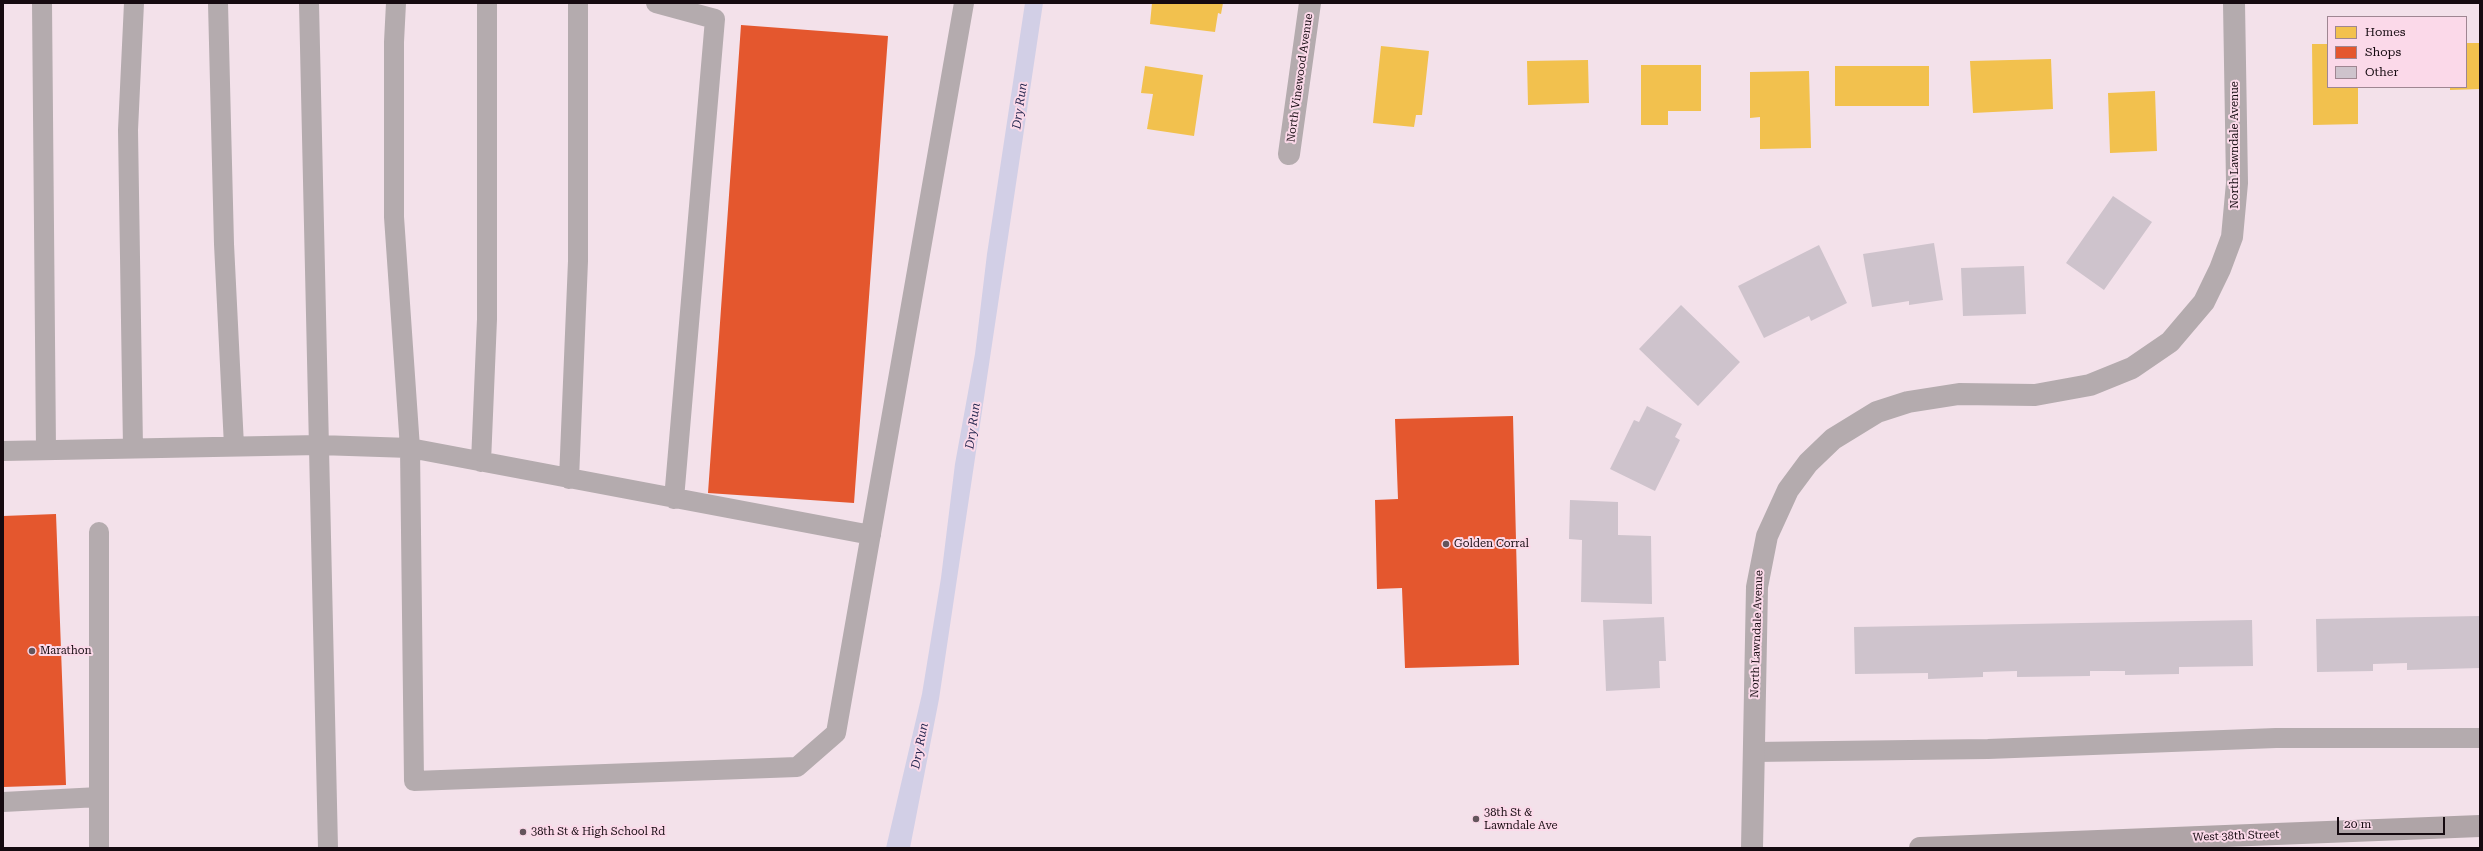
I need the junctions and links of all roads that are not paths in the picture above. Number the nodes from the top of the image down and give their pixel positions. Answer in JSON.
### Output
{"nodes":[{"id":1,"x":42,"y":3,"type":"edge"},
{"id":2,"x":134,"y":3,"type":"edge"},
{"id":3,"x":218,"y":3,"type":"edge"},
{"id":4,"x":309,"y":3,"type":"edge"},
{"id":5,"x":396,"y":3,"type":"edge"},
{"id":6,"x":487,"y":3,"type":"edge"},
{"id":7,"x":578,"y":3,"type":"edge"},
{"id":8,"x":656,"y":3,"type":"edge"},
{"id":9,"x":964,"y":3,"type":"edge"},
{"id":10,"x":1310,"y":3,"type":"edge"},
{"id":11,"x":2234,"y":3,"type":"edge"},
{"id":12,"x":1289,"y":154,"type":"dead end"},
{"id":13,"x":319,"y":445,"type":"junction"},
{"id":14,"x":234,"y":446,"type":"junction"},
{"id":15,"x":133,"y":448,"type":"junction"},
{"id":16,"x":410,"y":448,"type":"junction"},
{"id":17,"x":46,"y":450,"type":"junction"},
{"id":18,"x":3,"y":451,"type":"edge"},
{"id":19,"x":482,"y":462,"type":"junction"},
{"id":20,"x":569,"y":479,"type":"junction"},
{"id":21,"x":674,"y":499,"type":"junction"},
{"id":22,"x":98,"y":532,"type":"dead end"},
{"id":23,"x":871,"y":535,"type":"junction"},
{"id":24,"x":2480,"y":738,"type":"edge"},
{"id":25,"x":1754,"y":752,"type":"junction"},
{"id":26,"x":98,"y":797,"type":"junction"},
{"id":27,"x":3,"y":802,"type":"edge"},
{"id":28,"x":2480,"y":826,"type":"edge"},
{"id":29,"x":100,"y":848,"type":"edge"},
{"id":30,"x":328,"y":848,"type":"edge"},
{"id":31,"x":1752,"y":848,"type":"edge"},
{"id":32,"x":1920,"y":848,"type":"edge"}],
"edges":[{"from":1,"to":17,"type":"lane"},
{"from":2,"to":15,"type":"lane"},
{"from":3,"to":14,"type":"lane"},
{"from":4,"to":13,"type":"lane"},
{"from":5,"to":16,"type":"lane"},
{"from":6,"to":19,"type":"lane"},
{"from":7,"to":20,"type":"lane"},
{"from":8,"to":21,"type":"lane"},
{"from":9,"to":23,"type":"lane"},
{"from":10,"to":12,"type":"street","name":"North Vinewood Avenue"},
{"from":11,"to":25,"type":"street","name":"North Lawndale Avenue"},
{"from":13,"to":14,"type":"lane"},
{"from":13,"to":16,"type":"lane"},
{"from":13,"to":30,"type":"lane"},
{"from":14,"to":15,"type":"lane"},
{"from":15,"to":17,"type":"lane"},
{"from":16,"to":19,"type":"lane"},
{"from":16,"to":23,"type":"lane"},
{"from":17,"to":18,"type":"lane"},
{"from":19,"to":20,"type":"lane"},
{"from":20,"to":21,"type":"lane"},
{"from":21,"to":23,"type":"lane"},
{"from":22,"to":26,"type":"lane"},
{"from":24,"to":25,"type":"lane"},
{"from":25,"to":31,"type":"street","name":"North Lawndale Avenue"},
{"from":26,"to":27,"type":"lane"},
{"from":26,"to":29,"type":"lane"},
{"from":28,"to":32,"type":"main road","name":"West 38th Street"}]}
